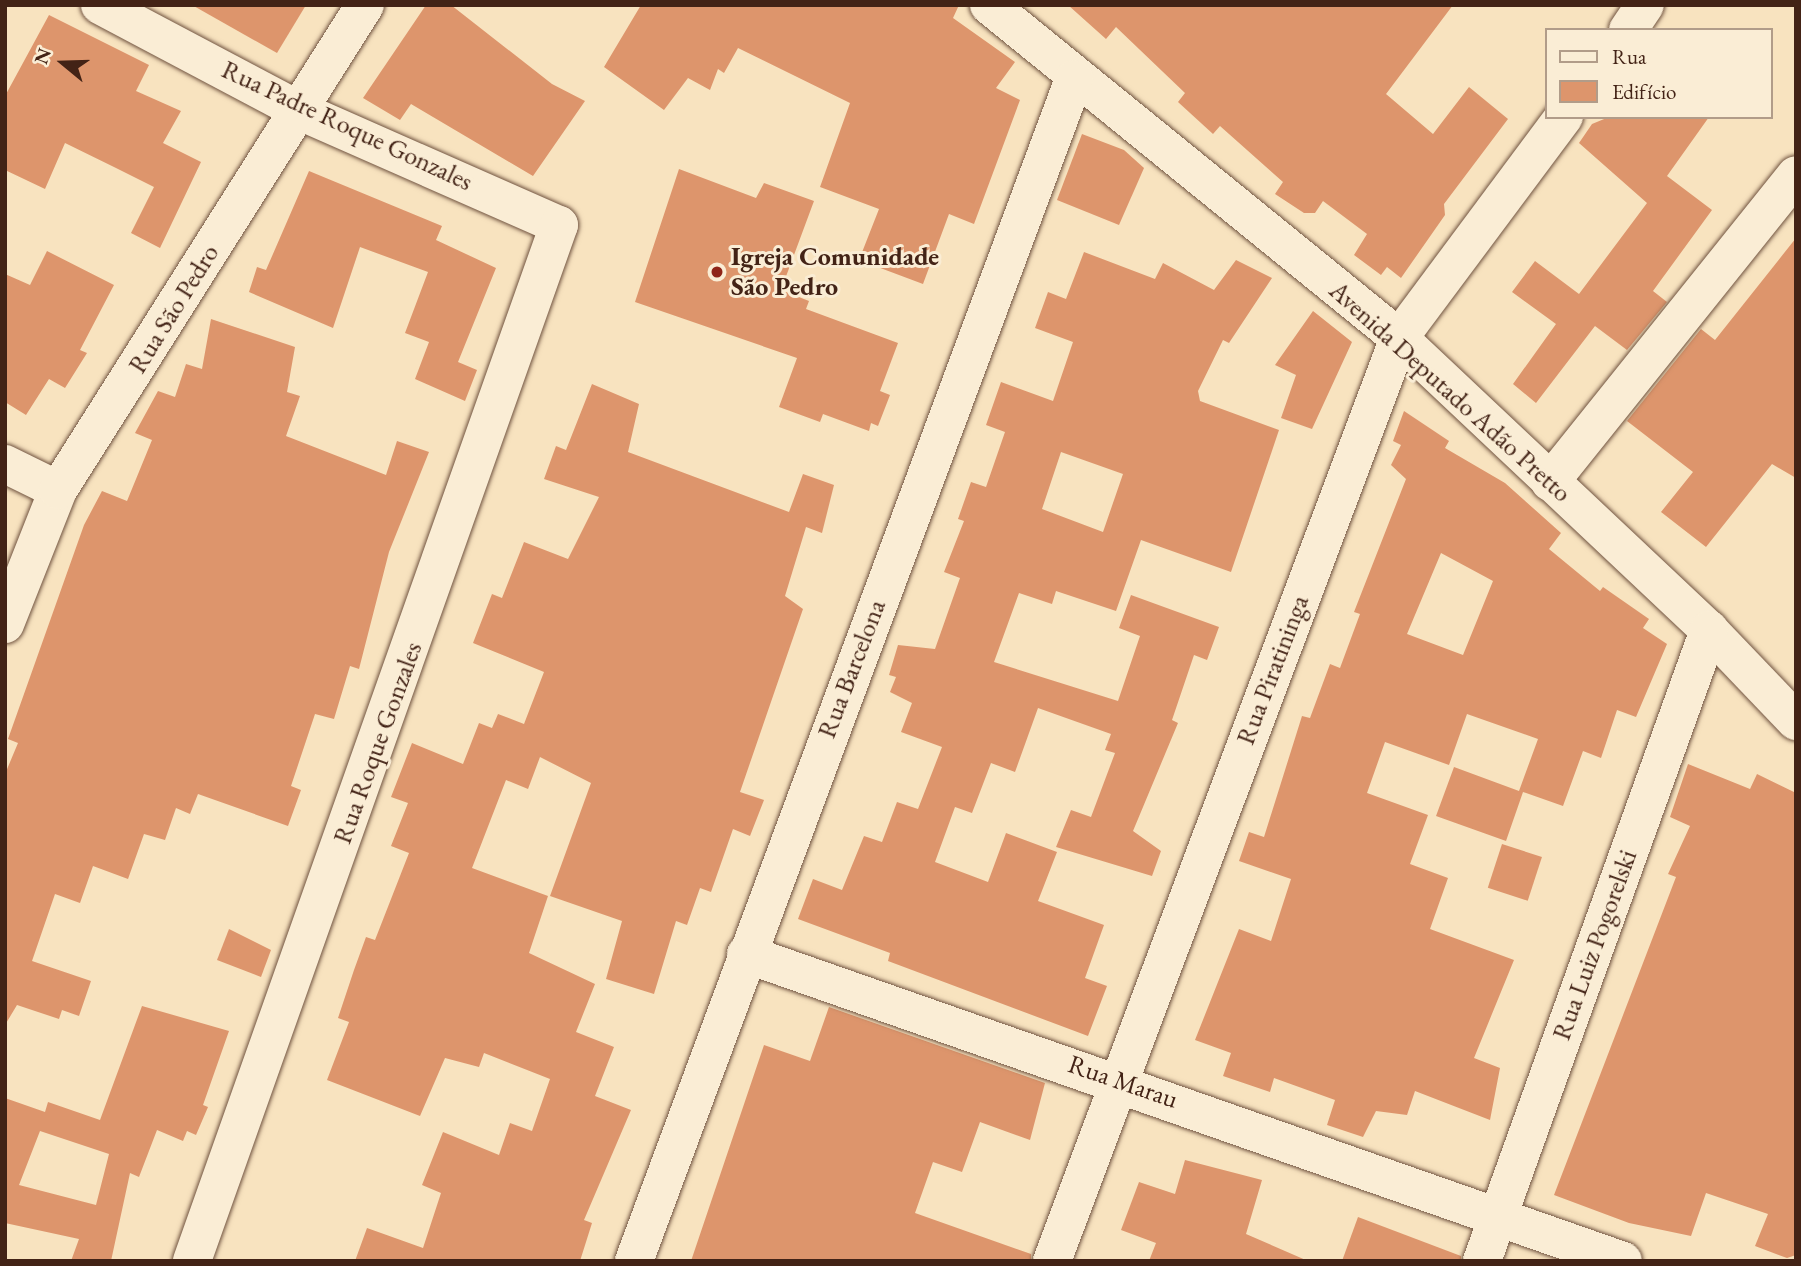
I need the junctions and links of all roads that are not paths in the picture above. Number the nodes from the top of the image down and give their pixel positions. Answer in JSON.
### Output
{"nodes":[{"id":1,"x":100,"y":5,"type":"edge"},
{"id":2,"x":365,"y":5,"type":"edge"},
{"id":3,"x":989,"y":5,"type":"edge"},
{"id":4,"x":1645,"y":5,"type":"edge"},
{"id":5,"x":1629,"y":28,"type":"edge"},
{"id":6,"x":1074,"y":79,"type":"junction"},
{"id":7,"x":300,"y":111,"type":"junction"},
{"id":8,"x":1563,"y":119,"type":"edge"},
{"id":9,"x":1796,"y":176,"type":"edge"},
{"id":10,"x":559,"y":225,"type":"joint"},
{"id":11,"x":1399,"y":338,"type":"junction"},
{"id":12,"x":5,"y":464,"type":"edge"},
{"id":13,"x":1550,"y":482,"type":"junction"},
{"id":14,"x":58,"y":491,"type":"junction"},
{"id":15,"x":5,"y":624,"type":"edge"},
{"id":16,"x":1709,"y":630,"type":"junction"},
{"id":17,"x":1796,"y":721,"type":"edge"},
{"id":18,"x":746,"y":954,"type":"junction"},
{"id":19,"x":1118,"y":1079,"type":"junction"},
{"id":20,"x":1498,"y":1216,"type":"junction"},
{"id":21,"x":192,"y":1261,"type":"edge"},
{"id":22,"x":634,"y":1261,"type":"edge"},
{"id":23,"x":1052,"y":1261,"type":"edge"},
{"id":24,"x":1482,"y":1261,"type":"edge"},
{"id":25,"x":1623,"y":1261,"type":"edge"}],
"edges":[{"from":1,"to":7,"type":"street","name":"Rua Padre Roque Gonzales"},
{"from":2,"to":7,"type":"street","name":"Rua São Pedro"},
{"from":3,"to":6,"type":"street","name":"Avenida Deputado Adão Pretto"},
{"from":4,"to":5,"type":"street"},
{"from":6,"to":11,"type":"street","name":"Avenida Deputado Adão Pretto"},
{"from":6,"to":18,"type":"street","name":"Rua Barcelona"},
{"from":7,"to":10,"type":"street","name":"Rua Padre Roque Gonzales"},
{"from":7,"to":14,"type":"street","name":"Rua São Pedro"},
{"from":8,"to":11,"type":"street","name":"Rua Piratininga"},
{"from":9,"to":13,"type":"street"},
{"from":10,"to":21,"type":"street","name":"Rua Roque Gonzales"},
{"from":11,"to":13,"type":"street","name":"Avenida Deputado Adão Pretto"},
{"from":11,"to":19,"type":"street","name":"Rua Piratininga"},
{"from":12,"to":14,"type":"street"},
{"from":13,"to":16,"type":"street","name":"Avenida Deputado Adão Pretto"},
{"from":14,"to":15,"type":"street","name":"Rua São Pedro"},
{"from":16,"to":17,"type":"street","name":"Avenida Deputado Adão Pretto"},
{"from":16,"to":20,"type":"street","name":"Rua Luiz Pogorelski"},
{"from":18,"to":19,"type":"street","name":"Rua Marau"},
{"from":18,"to":22,"type":"street","name":"Rua Barcelona"},
{"from":19,"to":20,"type":"street","name":"Rua Marau"},
{"from":19,"to":23,"type":"street","name":"Rua Piratininga"},
{"from":20,"to":24,"type":"street","name":"Rua Luiz Pogorelski"},
{"from":20,"to":25,"type":"street","name":"Rua Marau"}]}
